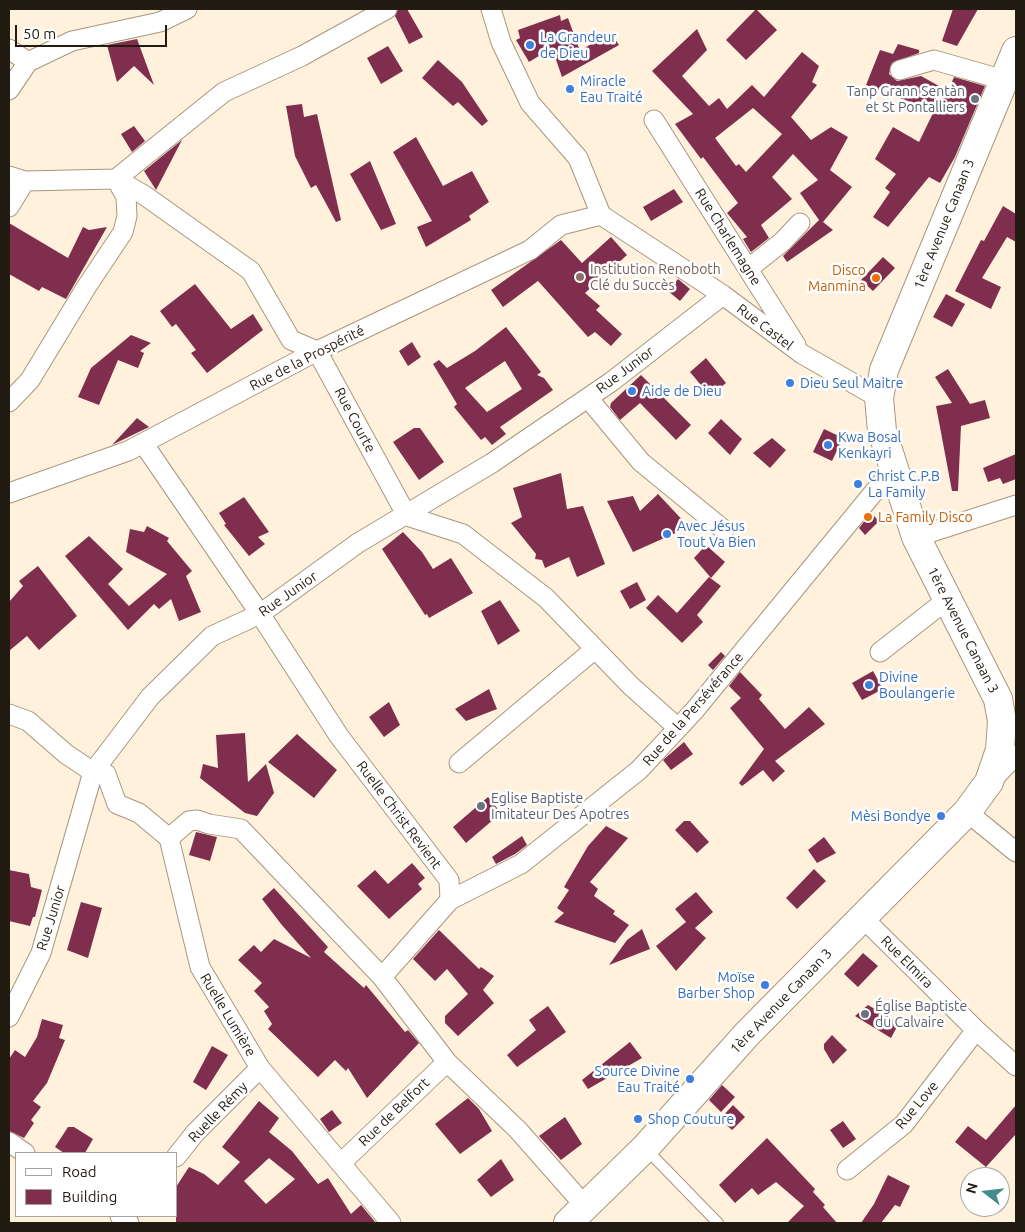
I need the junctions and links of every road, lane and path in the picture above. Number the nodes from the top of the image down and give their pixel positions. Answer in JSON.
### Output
{"nodes":[{"id":1,"x":187,"y":9,"type":"edge"},
{"id":2,"x":387,"y":9,"type":"edge"},
{"id":3,"x":491,"y":9,"type":"edge"},
{"id":4,"x":9,"y":49,"type":"edge"},
{"id":5,"x":1016,"y":51,"type":"edge"},
{"id":6,"x":28,"y":62,"type":"junction"},
{"id":7,"x":900,"y":70,"type":"dead end"},
{"id":8,"x":1004,"y":80,"type":"junction"},
{"id":9,"x":9,"y":90,"type":"edge"},
{"id":10,"x":654,"y":120,"type":"dead end"},
{"id":11,"x":17,"y":178,"type":"edge"},
{"id":12,"x":116,"y":179,"type":"junction"},
{"id":13,"x":9,"y":207,"type":"edge"},
{"id":14,"x":601,"y":215,"type":"junction"},
{"id":15,"x":800,"y":224,"type":"dead end"},
{"id":16,"x":748,"y":269,"type":"junction"},
{"id":17,"x":723,"y":295,"type":"junction"},
{"id":18,"x":317,"y":351,"type":"junction"},
{"id":19,"x":802,"y":354,"type":"junction"},
{"id":20,"x":588,"y":398,"type":"junction"},
{"id":21,"x":879,"y":398,"type":"junction"},
{"id":22,"x":9,"y":402,"type":"edge"},
{"id":23,"x":143,"y":443,"type":"junction"},
{"id":24,"x":893,"y":469,"type":"junction"},
{"id":25,"x":9,"y":493,"type":"edge"},
{"id":26,"x":1016,"y":504,"type":"edge"},
{"id":27,"x":407,"y":516,"type":"junction"},
{"id":28,"x":724,"y":530,"type":"dead end"},
{"id":29,"x":916,"y":537,"type":"junction"},
{"id":30,"x":948,"y":600,"type":"junction"},
{"id":31,"x":260,"y":614,"type":"junction"},
{"id":32,"x":595,"y":649,"type":"junction"},
{"id":33,"x":880,"y":652,"type":"dead end"},
{"id":34,"x":9,"y":714,"type":"edge"},
{"id":35,"x":678,"y":728,"type":"junction"},
{"id":36,"x":1016,"y":755,"type":"edge"},
{"id":37,"x":460,"y":763,"type":"dead end"},
{"id":38,"x":94,"y":772,"type":"junction"},
{"id":39,"x":989,"y":782,"type":"junction"},
{"id":40,"x":967,"y":812,"type":"junction"},
{"id":41,"x":169,"y":838,"type":"junction"},
{"id":42,"x":1016,"y":852,"type":"edge"},
{"id":43,"x":450,"y":900,"type":"junction"},
{"id":44,"x":863,"y":918,"type":"junction"},
{"id":45,"x":382,"y":977,"type":"junction"},
{"id":46,"x":9,"y":1018,"type":"edge"},
{"id":47,"x":976,"y":1030,"type":"junction"},
{"id":48,"x":447,"y":1062,"type":"junction"},
{"id":49,"x":1016,"y":1066,"type":"edge"},
{"id":50,"x":260,"y":1068,"type":"junction"},
{"id":51,"x":9,"y":1142,"type":"edge"},
{"id":52,"x":646,"y":1148,"type":"junction"},
{"id":53,"x":24,"y":1152,"type":"edge"},
{"id":54,"x":178,"y":1154,"type":"edge"},
{"id":55,"x":341,"y":1163,"type":"junction"},
{"id":56,"x":847,"y":1170,"type":"dead end"},
{"id":57,"x":577,"y":1215,"type":"edge"},
{"id":58,"x":391,"y":1223,"type":"edge"},
{"id":59,"x":718,"y":1223,"type":"edge"}],
"edges":[{"from":1,"to":6,"type":"street"},
{"from":2,"to":12,"type":"street"},
{"from":3,"to":14,"type":"street"},
{"from":4,"to":6,"type":"street"},
{"from":5,"to":8,"type":"main road","name":"1ère Avenue Canaan 3"},
{"from":6,"to":9,"type":"street"},
{"from":7,"to":8,"type":"street"},
{"from":8,"to":21,"type":"main road","name":"1ère Avenue Canaan 3"},
{"from":10,"to":16,"type":"street","name":"Rue Charlemagne"},
{"from":11,"to":12,"type":"street"},
{"from":11,"to":13,"type":"street"},
{"from":12,"to":18,"type":"street"},
{"from":12,"to":22,"type":"street"},
{"from":14,"to":17,"type":"street","name":"Rue Castel"},
{"from":14,"to":18,"type":"street","name":"Rue de la Prospérité"},
{"from":15,"to":16,"type":"street"},
{"from":16,"to":19,"type":"street","name":"Rue Charlemagne"},
{"from":17,"to":19,"type":"street","name":"Rue Castel"},
{"from":17,"to":20,"type":"street","name":"Rue Junior"},
{"from":18,"to":23,"type":"street","name":"Rue de la Prospérité"},
{"from":18,"to":27,"type":"street","name":"Rue Courte"},
{"from":19,"to":21,"type":"street","name":"Rue Castel"},
{"from":20,"to":27,"type":"street","name":"Rue Junior"},
{"from":20,"to":28,"type":"street"},
{"from":21,"to":24,"type":"main road","name":"1ère Avenue Canaan 3"},
{"from":23,"to":25,"type":"street","name":"Rue de la Prospérité"},
{"from":23,"to":31,"type":"street","name":"Ruelle Christ Revient"},
{"from":24,"to":29,"type":"main road","name":"1ère Avenue Canaan 3"},
{"from":24,"to":35,"type":"street","name":"Rue de la Persévérance"},
{"from":26,"to":29,"type":"street"},
{"from":27,"to":31,"type":"street","name":"Rue Junior"},
{"from":27,"to":32,"type":"street"},
{"from":29,"to":30,"type":"main road","name":"1ère Avenue Canaan 3"},
{"from":30,"to":33,"type":"street"},
{"from":30,"to":39,"type":"main road","name":"1ère Avenue Canaan 3"},
{"from":31,"to":38,"type":"street","name":"Rue Junior"},
{"from":31,"to":43,"type":"street","name":"Ruelle Christ Revient"},
{"from":32,"to":35,"type":"street"},
{"from":32,"to":37,"type":"street"},
{"from":34,"to":38,"type":"street"},
{"from":35,"to":43,"type":"street","name":"Rue de la Persévérance"},
{"from":36,"to":39,"type":"street"},
{"from":38,"to":41,"type":"street"},
{"from":38,"to":46,"type":"street","name":"Rue Junior"},
{"from":39,"to":40,"type":"main road","name":"1ère Avenue Canaan 3"},
{"from":40,"to":42,"type":"street"},
{"from":40,"to":44,"type":"main road","name":"1ère Avenue Canaan 3"},
{"from":41,"to":45,"type":"street"},
{"from":41,"to":50,"type":"street","name":"Ruelle Lumière"},
{"from":43,"to":45,"type":"street"},
{"from":44,"to":47,"type":"street","name":"Rue Elmira"},
{"from":44,"to":52,"type":"main road","name":"1ère Avenue Canaan 3"},
{"from":45,"to":48,"type":"street"},
{"from":47,"to":49,"type":"street","name":"Rue Elmira"},
{"from":47,"to":56,"type":"street","name":"Rue Love"},
{"from":48,"to":55,"type":"street","name":"Rue de Belfort"},
{"from":48,"to":57,"type":"street"},
{"from":50,"to":54,"type":"street","name":"Ruelle Rémy"},
{"from":50,"to":55,"type":"street","name":"Ruelle Lumière"},
{"from":51,"to":53,"type":"street"},
{"from":52,"to":57,"type":"main road","name":"1ère Avenue Canaan 3"},
{"from":52,"to":59,"type":"lane"},
{"from":55,"to":58,"type":"street","name":"Ruelle Lumière"}]}
